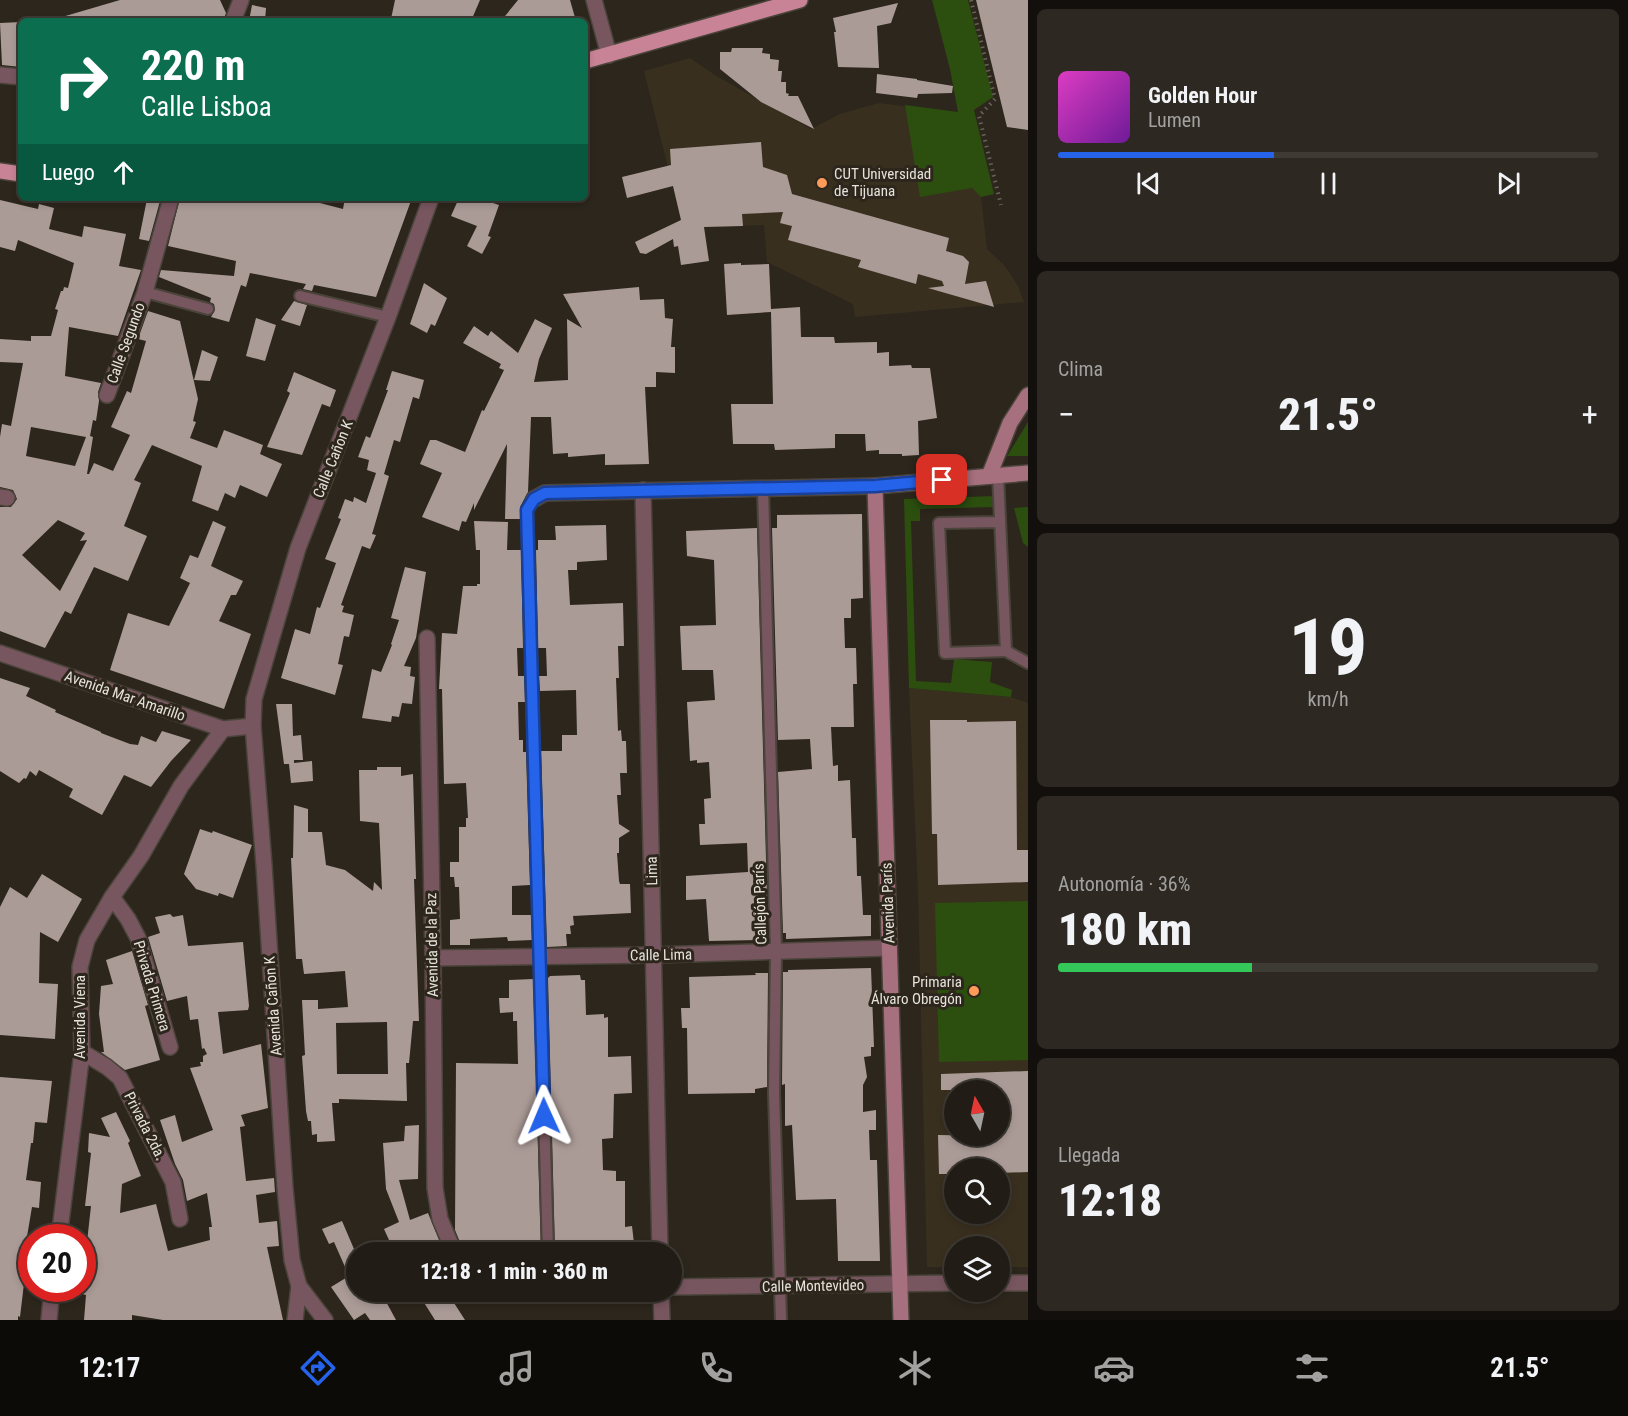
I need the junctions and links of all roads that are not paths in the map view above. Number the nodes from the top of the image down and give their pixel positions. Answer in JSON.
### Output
{"nodes":[{"id":1,"x":241,"y":0,"type":"edge"},
{"id":2,"x":594,"y":0,"type":"edge"},
{"id":3,"x":800,"y":0,"type":"edge"},
{"id":4,"x":234,"y":18,"type":"edge"},
{"id":5,"x":609,"y":55,"type":"junction"},
{"id":6,"x":588,"y":60,"type":"edge"},
{"id":7,"x":0,"y":75,"type":"edge"},
{"id":8,"x":18,"y":77,"type":"edge"},
{"id":9,"x":0,"y":171,"type":"edge"},
{"id":10,"x":18,"y":174,"type":"edge"},
{"id":11,"x":170,"y":201,"type":"edge"},
{"id":12,"x":430,"y":201,"type":"edge"},
{"id":13,"x":144,"y":292,"type":"junction"},
{"id":14,"x":300,"y":296,"type":"dead end"},
{"id":15,"x":208,"y":309,"type":"dead end"},
{"id":16,"x":388,"y":316,"type":"junction"},
{"id":17,"x":107,"y":395,"type":"dead end"},
{"id":18,"x":1028,"y":395,"type":"edge"},
{"id":19,"x":1028,"y":473,"type":"edge"},
{"id":20,"x":993,"y":476,"type":"junction"},
{"id":21,"x":875,"y":486,"type":"junction"},
{"id":22,"x":763,"y":488,"type":"junction"},
{"id":23,"x":644,"y":490,"type":"junction"},
{"id":24,"x":534,"y":499,"type":"joint"},
{"id":25,"x":1000,"y":522,"type":"junction"},
{"id":26,"x":427,"y":638,"type":"dead end"},
{"id":27,"x":1006,"y":651,"type":"junction"},
{"id":28,"x":0,"y":653,"type":"edge"},
{"id":29,"x":1028,"y":663,"type":"edge"},
{"id":30,"x":253,"y":726,"type":"junction"},
{"id":31,"x":223,"y":729,"type":"junction"},
{"id":32,"x":112,"y":897,"type":"junction"},
{"id":33,"x":890,"y":948,"type":"junction"},
{"id":34,"x":776,"y":952,"type":"junction"},
{"id":35,"x":654,"y":955,"type":"junction"},
{"id":36,"x":540,"y":957,"type":"junction"},
{"id":37,"x":433,"y":958,"type":"junction"},
{"id":38,"x":170,"y":1047,"type":"dead end"},
{"id":39,"x":82,"y":1052,"type":"junction"},
{"id":40,"x":180,"y":1219,"type":"dead end"},
{"id":41,"x":61,"y":1224,"type":"edge"},
{"id":42,"x":449,"y":1242,"type":"edge"},
{"id":43,"x":548,"y":1242,"type":"edge"},
{"id":44,"x":660,"y":1242,"type":"edge"},
{"id":45,"x":1010,"y":1283,"type":"edge"},
{"id":46,"x":1028,"y":1283,"type":"edge"},
{"id":47,"x":900,"y":1284,"type":"junction"},
{"id":48,"x":944,"y":1284,"type":"edge"},
{"id":49,"x":299,"y":1286,"type":"junction"},
{"id":50,"x":682,"y":1287,"type":"edge"},
{"id":51,"x":780,"y":1287,"type":"junction"},
{"id":52,"x":51,"y":1302,"type":"edge"},
{"id":53,"x":661,"y":1302,"type":"edge"},
{"id":54,"x":49,"y":1320,"type":"edge"},
{"id":55,"x":295,"y":1320,"type":"edge"},
{"id":56,"x":325,"y":1320,"type":"edge"},
{"id":57,"x":662,"y":1320,"type":"edge"},
{"id":58,"x":781,"y":1320,"type":"edge"},
{"id":59,"x":901,"y":1320,"type":"edge"}],
"edges":[{"from":1,"to":4,"type":"street"},
{"from":2,"to":5,"type":"street"},
{"from":3,"to":5,"type":"main road"},
{"from":5,"to":6,"type":"main road"},
{"from":7,"to":8,"type":"street"},
{"from":9,"to":10,"type":"main road"},
{"from":11,"to":13,"type":"street","name":"Calle Segundo"},
{"from":12,"to":16,"type":"street","name":"Calle Cañon K"},
{"from":13,"to":15,"type":"lane","name":"Calle Segundo"},
{"from":13,"to":17,"type":"street","name":"Calle Segundo"},
{"from":14,"to":16,"type":"lane"},
{"from":16,"to":30,"type":"street","name":"Calle Cañon K"},
{"from":18,"to":20,"type":"main road"},
{"from":19,"to":20,"type":"main road"},
{"from":20,"to":21,"type":"main road"},
{"from":20,"to":25,"type":"lane"},
{"from":21,"to":22,"type":"street"},
{"from":21,"to":33,"type":"main road","name":"Avenida París"},
{"from":22,"to":23,"type":"street"},
{"from":22,"to":34,"type":"lane","name":"Callejón París"},
{"from":23,"to":24,"type":"street"},
{"from":23,"to":35,"type":"street","name":"Lima"},
{"from":24,"to":36,"type":"lane"},
{"from":25,"to":27,"type":"lane"},
{"from":25,"to":27,"type":"lane"},
{"from":26,"to":37,"type":"street","name":"Avenida de la Paz"},
{"from":27,"to":29,"type":"lane"},
{"from":28,"to":31,"type":"street","name":"Avenida Mar Amarillo"},
{"from":30,"to":31,"type":"street","name":"Avenida Mar Amarillo"},
{"from":30,"to":49,"type":"street","name":"Avenida Cañon K"},
{"from":31,"to":32,"type":"street","name":"Avenida Viena"},
{"from":32,"to":38,"type":"street","name":"Privada Primera"},
{"from":32,"to":39,"type":"street","name":"Avenida Viena"},
{"from":33,"to":34,"type":"street","name":"Calle Lima"},
{"from":33,"to":47,"type":"main road","name":"Avenida París"},
{"from":34,"to":35,"type":"street","name":"Calle Lima"},
{"from":34,"to":51,"type":"lane","name":"Callejón París"},
{"from":35,"to":36,"type":"street","name":"Calle Lima"},
{"from":35,"to":44,"type":"street","name":"Lima"},
{"from":36,"to":37,"type":"street","name":"Calle Lima"},
{"from":36,"to":43,"type":"lane"},
{"from":37,"to":42,"type":"street","name":"Avenida de la Paz"},
{"from":39,"to":40,"type":"street","name":"Privada 2da."},
{"from":39,"to":41,"type":"street","name":"Avenida Viena"},
{"from":45,"to":46,"type":"street"},
{"from":47,"to":48,"type":"street","name":"Calle Montevideo"},
{"from":47,"to":51,"type":"street","name":"Calle Montevideo"},
{"from":47,"to":59,"type":"main road","name":"Avenida París"},
{"from":49,"to":55,"type":"street"},
{"from":49,"to":56,"type":"street"},
{"from":50,"to":51,"type":"street","name":"Calle Montevideo"},
{"from":51,"to":58,"type":"lane","name":"Callejón París"},
{"from":52,"to":54,"type":"street"},
{"from":53,"to":57,"type":"street"}]}
